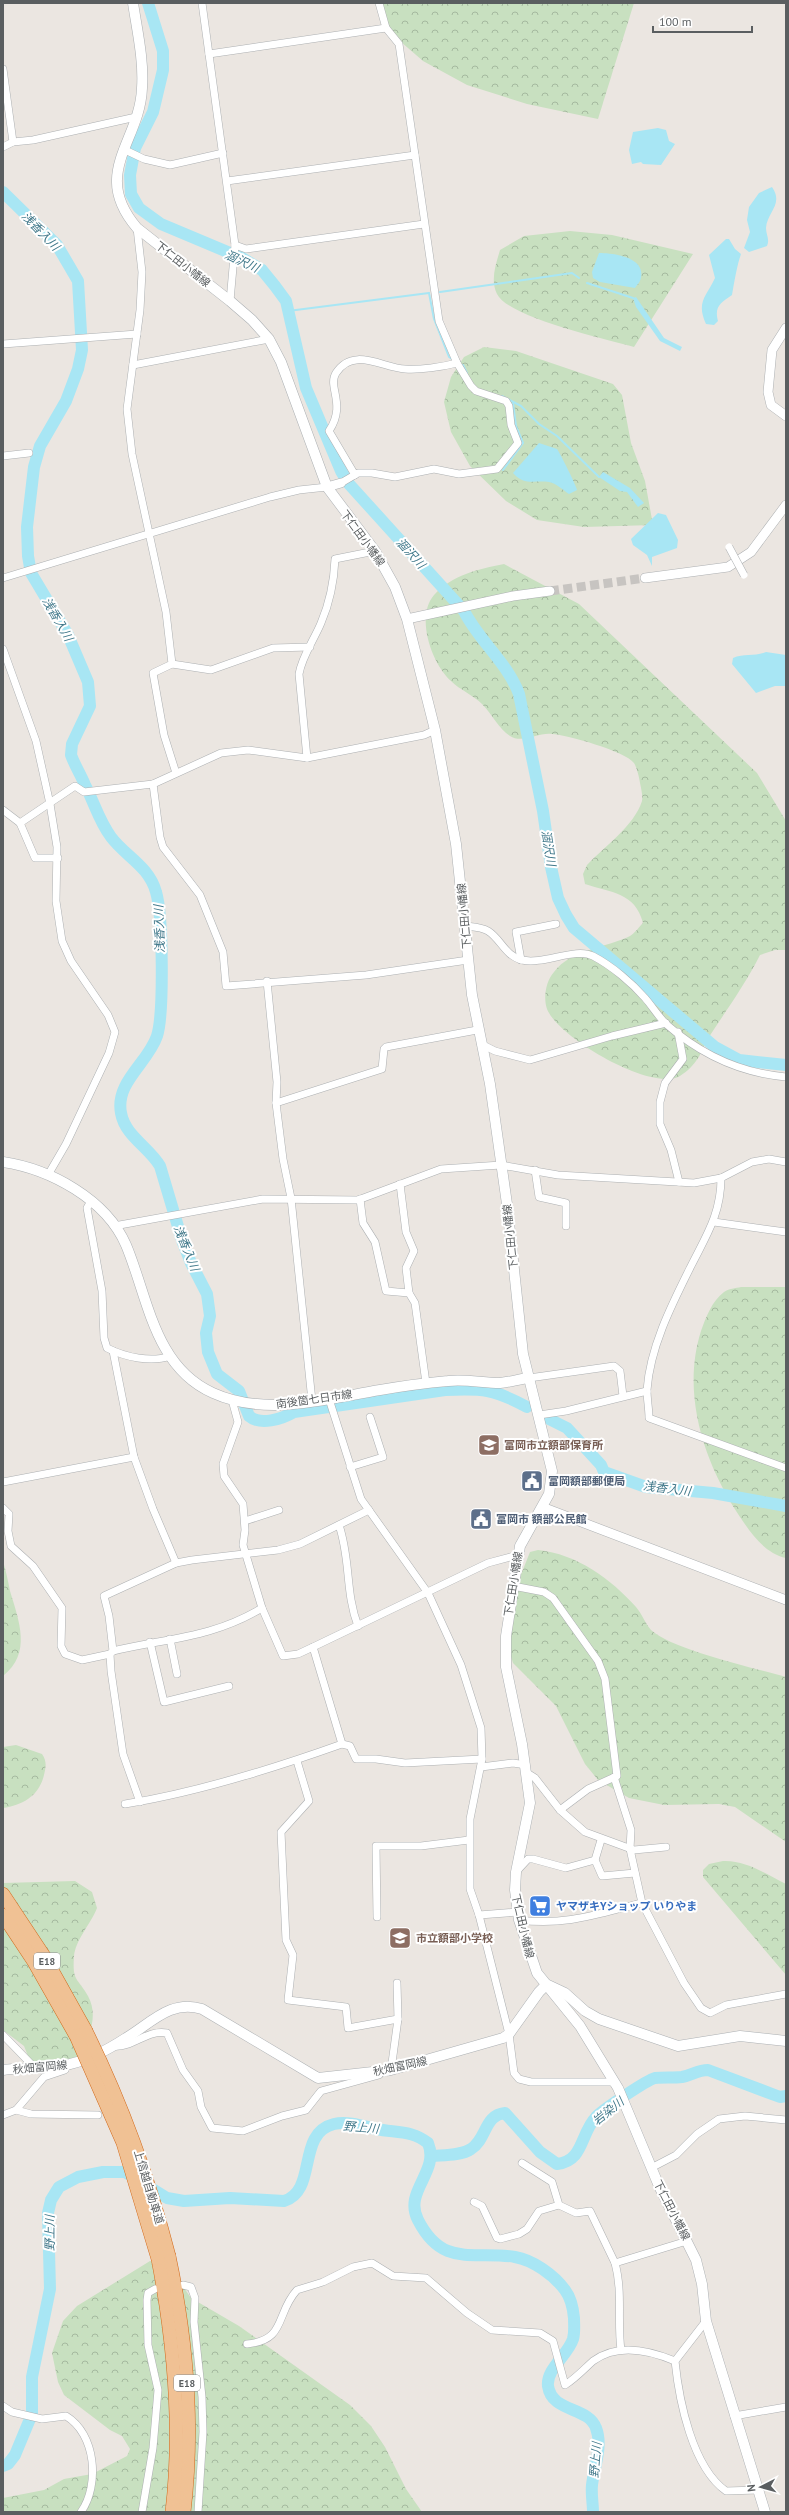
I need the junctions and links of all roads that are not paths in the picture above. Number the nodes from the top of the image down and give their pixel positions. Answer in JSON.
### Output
{"nodes":[{"id":1,"x":133,"y":3,"type":"edge"},
{"id":2,"x":202,"y":3,"type":"edge"},
{"id":3,"x":379,"y":3,"type":"edge"},
{"id":4,"x":386,"y":28,"type":"junction"},
{"id":5,"x":209,"y":54,"type":"junction"},
{"id":6,"x":3,"y":69,"type":"edge"},
{"id":7,"x":136,"y":117,"type":"junction"},
{"id":8,"x":12,"y":142,"type":"junction"},
{"id":9,"x":3,"y":147,"type":"edge"},
{"id":10,"x":123,"y":149,"type":"junction"},
{"id":11,"x":223,"y":153,"type":"junction"},
{"id":12,"x":415,"y":155,"type":"junction"},
{"id":13,"x":227,"y":181,"type":"junction"},
{"id":14,"x":424,"y":224,"type":"junction"},
{"id":15,"x":137,"y":228,"type":"junction"},
{"id":16,"x":235,"y":247,"type":"junction"},
{"id":17,"x":230,"y":301,"type":"junction"},
{"id":18,"x":786,"y":328,"type":"edge"},
{"id":19,"x":138,"y":334,"type":"junction"},
{"id":20,"x":269,"y":339,"type":"junction"},
{"id":21,"x":3,"y":344,"type":"edge"},
{"id":22,"x":457,"y":363,"type":"junction"},
{"id":23,"x":133,"y":365,"type":"junction"},
{"id":24,"x":786,"y":416,"type":"edge"},
{"id":25,"x":29,"y":453,"type":"dead end"},
{"id":26,"x":3,"y":456,"type":"edge"},
{"id":27,"x":353,"y":476,"type":"junction"},
{"id":28,"x":341,"y":483,"type":"joint"},
{"id":29,"x":327,"y":487,"type":"junction"},
{"id":30,"x":786,"y":505,"type":"edge"},
{"id":31,"x":150,"y":532,"type":"junction"},
{"id":32,"x":729,"y":547,"type":"dead end"},
{"id":33,"x":375,"y":551,"type":"junction"},
{"id":34,"x":744,"y":574,"type":"dead end"},
{"id":35,"x":3,"y":578,"type":"edge"},
{"id":36,"x":645,"y":578,"type":"tunnel mouth"},
{"id":37,"x":550,"y":591,"type":"tunnel mouth"},
{"id":38,"x":407,"y":619,"type":"junction"},
{"id":39,"x":310,"y":647,"type":"junction"},
{"id":40,"x":3,"y":649,"type":"edge"},
{"id":41,"x":172,"y":664,"type":"junction"},
{"id":42,"x":435,"y":730,"type":"junction"},
{"id":43,"x":307,"y":758,"type":"junction"},
{"id":44,"x":176,"y":773,"type":"junction"},
{"id":45,"x":153,"y":784,"type":"junction"},
{"id":46,"x":50,"y":804,"type":"junction"},
{"id":47,"x":3,"y":810,"type":"edge"},
{"id":48,"x":20,"y":823,"type":"junction"},
{"id":49,"x":58,"y":858,"type":"junction"},
{"id":50,"x":556,"y":924,"type":"dead end"},
{"id":51,"x":465,"y":926,"type":"junction"},
{"id":52,"x":468,"y":960,"type":"junction"},
{"id":53,"x":521,"y":960,"type":"junction"},
{"id":54,"x":267,"y":981,"type":"junction"},
{"id":55,"x":666,"y":1023,"type":"junction"},
{"id":56,"x":477,"y":1030,"type":"junction"},
{"id":57,"x":678,"y":1032,"type":"junction"},
{"id":58,"x":481,"y":1044,"type":"junction"},
{"id":59,"x":786,"y":1077,"type":"edge"},
{"id":60,"x":276,"y":1103,"type":"junction"},
{"id":61,"x":3,"y":1162,"type":"edge"},
{"id":62,"x":786,"y":1162,"type":"edge"},
{"id":63,"x":501,"y":1165,"type":"junction"},
{"id":64,"x":535,"y":1170,"type":"junction"},
{"id":65,"x":48,"y":1176,"type":"junction"},
{"id":66,"x":721,"y":1178,"type":"junction"},
{"id":67,"x":679,"y":1182,"type":"junction"},
{"id":68,"x":400,"y":1184,"type":"junction"},
{"id":69,"x":291,"y":1198,"type":"junction"},
{"id":70,"x":360,"y":1199,"type":"junction"},
{"id":71,"x":91,"y":1201,"type":"junction"},
{"id":72,"x":714,"y":1222,"type":"junction"},
{"id":73,"x":114,"y":1226,"type":"junction"},
{"id":74,"x":566,"y":1226,"type":"dead end"},
{"id":75,"x":786,"y":1232,"type":"edge"},
{"id":76,"x":408,"y":1293,"type":"junction"},
{"id":77,"x":113,"y":1351,"type":"junction"},
{"id":78,"x":170,"y":1356,"type":"junction"},
{"id":79,"x":529,"y":1378,"type":"junction"},
{"id":80,"x":426,"y":1383,"type":"junction"},
{"id":81,"x":647,"y":1391,"type":"junction"},
{"id":82,"x":623,"y":1396,"type":"junction"},
{"id":83,"x":234,"y":1400,"type":"junction"},
{"id":84,"x":312,"y":1401,"type":"junction"},
{"id":85,"x":331,"y":1406,"type":"junction"},
{"id":86,"x":539,"y":1414,"type":"junction"},
{"id":87,"x":370,"y":1417,"type":"dead end"},
{"id":88,"x":134,"y":1457,"type":"junction"},
{"id":89,"x":350,"y":1467,"type":"junction"},
{"id":90,"x":786,"y":1468,"type":"edge"},
{"id":91,"x":3,"y":1482,"type":"edge"},
{"id":92,"x":542,"y":1507,"type":"junction"},
{"id":93,"x":3,"y":1508,"type":"edge"},
{"id":94,"x":279,"y":1510,"type":"dead end"},
{"id":95,"x":369,"y":1510,"type":"junction"},
{"id":96,"x":245,"y":1521,"type":"junction"},
{"id":97,"x":339,"y":1525,"type":"junction"},
{"id":98,"x":246,"y":1554,"type":"junction"},
{"id":99,"x":518,"y":1555,"type":"junction"},
{"id":100,"x":176,"y":1563,"type":"junction"},
{"id":101,"x":513,"y":1586,"type":"junction"},
{"id":102,"x":428,"y":1593,"type":"junction"},
{"id":103,"x":786,"y":1600,"type":"edge"},
{"id":104,"x":262,"y":1608,"type":"junction"},
{"id":105,"x":358,"y":1626,"type":"junction"},
{"id":106,"x":170,"y":1639,"type":"junction"},
{"id":107,"x":150,"y":1642,"type":"junction"},
{"id":108,"x":313,"y":1647,"type":"junction"},
{"id":109,"x":112,"y":1653,"type":"junction"},
{"id":110,"x":177,"y":1674,"type":"dead end"},
{"id":111,"x":229,"y":1686,"type":"dead end"},
{"id":112,"x":342,"y":1744,"type":"junction"},
{"id":113,"x":297,"y":1761,"type":"junction"},
{"id":114,"x":482,"y":1763,"type":"junction"},
{"id":115,"x":527,"y":1769,"type":"junction"},
{"id":116,"x":614,"y":1777,"type":"junction"},
{"id":117,"x":140,"y":1802,"type":"junction"},
{"id":118,"x":125,"y":1804,"type":"dead end"},
{"id":119,"x":560,"y":1810,"type":"junction"},
{"id":120,"x":469,"y":1840,"type":"junction"},
{"id":121,"x":602,"y":1840,"type":"junction"},
{"id":122,"x":666,"y":1847,"type":"dead end"},
{"id":123,"x":630,"y":1849,"type":"junction"},
{"id":124,"x":595,"y":1860,"type":"junction"},
{"id":125,"x":516,"y":1872,"type":"junction"},
{"id":126,"x":635,"y":1873,"type":"junction"},
{"id":127,"x":3,"y":1894,"type":"edge"},
{"id":128,"x":642,"y":1903,"type":"junction"},
{"id":129,"x":3,"y":1915,"type":"edge"},
{"id":130,"x":479,"y":1915,"type":"junction"},
{"id":131,"x":518,"y":1916,"type":"junction"},
{"id":132,"x":377,"y":1917,"type":"dead end"},
{"id":133,"x":397,"y":1983,"type":"dead end"},
{"id":134,"x":546,"y":1985,"type":"junction"},
{"id":135,"x":786,"y":1994,"type":"edge"},
{"id":136,"x":398,"y":2018,"type":"junction"},
{"id":137,"x":81,"y":2034,"type":"junction"},
{"id":138,"x":509,"y":2034,"type":"junction"},
{"id":139,"x":3,"y":2035,"type":"edge"},
{"id":140,"x":786,"y":2041,"type":"edge"},
{"id":141,"x":113,"y":2046,"type":"junction"},
{"id":142,"x":64,"y":2065,"type":"junction"},
{"id":143,"x":35,"y":2068,"type":"junction"},
{"id":144,"x":3,"y":2070,"type":"edge"},
{"id":145,"x":391,"y":2070,"type":"junction"},
{"id":146,"x":616,"y":2084,"type":"junction"},
{"id":147,"x":16,"y":2110,"type":"junction"},
{"id":148,"x":3,"y":2115,"type":"edge"},
{"id":149,"x":98,"y":2115,"type":"dead end"},
{"id":150,"x":786,"y":2120,"type":"edge"},
{"id":151,"x":522,"y":2163,"type":"dead end"},
{"id":152,"x":651,"y":2168,"type":"junction"},
{"id":153,"x":474,"y":2202,"type":"dead end"},
{"id":154,"x":559,"y":2205,"type":"junction"},
{"id":155,"x":687,"y":2241,"type":"junction"},
{"id":156,"x":164,"y":2257,"type":"junction"},
{"id":157,"x":615,"y":2263,"type":"junction"},
{"id":158,"x":183,"y":2285,"type":"dead end"},
{"id":159,"x":155,"y":2289,"type":"dead end"},
{"id":160,"x":706,"y":2321,"type":"junction"},
{"id":161,"x":247,"y":2344,"type":"dead end"},
{"id":162,"x":621,"y":2350,"type":"junction"},
{"id":163,"x":675,"y":2361,"type":"junction"},
{"id":164,"x":3,"y":2406,"type":"edge"},
{"id":165,"x":786,"y":2407,"type":"edge"},
{"id":166,"x":734,"y":2416,"type":"junction"},
{"id":167,"x":758,"y":2490,"type":"junction"},
{"id":168,"x":81,"y":2512,"type":"edge"},
{"id":169,"x":142,"y":2512,"type":"edge"},
{"id":170,"x":172,"y":2512,"type":"edge"},
{"id":171,"x":184,"y":2512,"type":"edge"},
{"id":172,"x":198,"y":2512,"type":"edge"},
{"id":173,"x":765,"y":2512,"type":"edge"}],
"edges":[{"from":1,"to":7,"type":"main road","name":"下仁田小幡線"},
{"from":2,"to":5,"type":"street"},
{"from":3,"to":4,"type":"street"},
{"from":4,"to":5,"type":"street"},
{"from":4,"to":12,"type":"street"},
{"from":5,"to":11,"type":"street"},
{"from":6,"to":8,"type":"street"},
{"from":7,"to":8,"type":"street"},
{"from":7,"to":10,"type":"main road","name":"下仁田小幡線"},
{"from":8,"to":9,"type":"street"},
{"from":10,"to":11,"type":"street"},
{"from":10,"to":15,"type":"main road","name":"下仁田小幡線"},
{"from":11,"to":13,"type":"street"},
{"from":12,"to":13,"type":"street"},
{"from":12,"to":14,"type":"street"},
{"from":13,"to":16,"type":"street"},
{"from":14,"to":16,"type":"street"},
{"from":14,"to":22,"type":"street"},
{"from":15,"to":17,"type":"main road","name":"下仁田小幡線"},
{"from":15,"to":19,"type":"street"},
{"from":16,"to":17,"type":"street"},
{"from":17,"to":20,"type":"main road","name":"下仁田小幡線"},
{"from":18,"to":24,"type":"street"},
{"from":19,"to":21,"type":"street"},
{"from":19,"to":23,"type":"street"},
{"from":20,"to":23,"type":"street"},
{"from":20,"to":29,"type":"main road","name":"下仁田小幡線"},
{"from":22,"to":27,"type":"street"},
{"from":22,"to":27,"type":"street"},
{"from":23,"to":31,"type":"street"},
{"from":25,"to":26,"type":"street"},
{"from":27,"to":28,"type":"street"},
{"from":28,"to":29,"type":"street"},
{"from":29,"to":31,"type":"street"},
{"from":29,"to":33,"type":"main road","name":"下仁田小幡線"},
{"from":30,"to":36,"type":"street"},
{"from":31,"to":35,"type":"street"},
{"from":31,"to":41,"type":"street"},
{"from":32,"to":34,"type":"street","bridge":true},
{"from":33,"to":38,"type":"main road","name":"下仁田小幡線"},
{"from":33,"to":39,"type":"street"},
{"from":37,"to":38,"type":"street"},
{"from":38,"to":42,"type":"main road","name":"下仁田小幡線"},
{"from":39,"to":41,"type":"street"},
{"from":39,"to":43,"type":"street"},
{"from":40,"to":46,"type":"street"},
{"from":41,"to":44,"type":"street"},
{"from":42,"to":43,"type":"street"},
{"from":42,"to":51,"type":"main road","name":"下仁田小幡線"},
{"from":43,"to":44,"type":"street"},
{"from":44,"to":45,"type":"street"},
{"from":45,"to":46,"type":"street"},
{"from":45,"to":54,"type":"street"},
{"from":46,"to":48,"type":"street"},
{"from":46,"to":49,"type":"street"},
{"from":47,"to":48,"type":"street"},
{"from":48,"to":49,"type":"street"},
{"from":49,"to":65,"type":"street"},
{"from":50,"to":53,"type":"street"},
{"from":51,"to":52,"type":"main road","name":"下仁田小幡線"},
{"from":51,"to":53,"type":"street"},
{"from":52,"to":54,"type":"street"},
{"from":52,"to":56,"type":"main road","name":"下仁田小幡線"},
{"from":53,"to":55,"type":"street"},
{"from":54,"to":60,"type":"street"},
{"from":55,"to":57,"type":"street"},
{"from":55,"to":58,"type":"street"},
{"from":56,"to":58,"type":"main road","name":"下仁田小幡線"},
{"from":56,"to":60,"type":"street"},
{"from":57,"to":59,"type":"street"},
{"from":57,"to":67,"type":"street"},
{"from":58,"to":63,"type":"main road","name":"下仁田小幡線"},
{"from":60,"to":69,"type":"street"},
{"from":61,"to":65,"type":"main road","name":"南後箇七日市線"},
{"from":62,"to":66,"type":"street"},
{"from":63,"to":64,"type":"street"},
{"from":63,"to":68,"type":"street"},
{"from":63,"to":79,"type":"main road","name":"下仁田小幡線"},
{"from":64,"to":67,"type":"street"},
{"from":64,"to":74,"type":"street"},
{"from":65,"to":71,"type":"main road","name":"南後箇七日市線"},
{"from":66,"to":67,"type":"street"},
{"from":66,"to":72,"type":"street"},
{"from":68,"to":70,"type":"street"},
{"from":68,"to":76,"type":"street"},
{"from":69,"to":70,"type":"street"},
{"from":69,"to":73,"type":"street"},
{"from":69,"to":84,"type":"street"},
{"from":70,"to":76,"type":"street"},
{"from":71,"to":73,"type":"main road","name":"南後箇七日市線"},
{"from":71,"to":77,"type":"street"},
{"from":72,"to":75,"type":"street"},
{"from":72,"to":81,"type":"street"},
{"from":73,"to":78,"type":"main road","name":"南後箇七日市線"},
{"from":76,"to":80,"type":"street"},
{"from":77,"to":78,"type":"street"},
{"from":77,"to":88,"type":"street"},
{"from":78,"to":83,"type":"main road","name":"南後箇七日市線"},
{"from":79,"to":80,"type":"main road","name":"南後箇七日市線"},
{"from":79,"to":82,"type":"street"},
{"from":79,"to":86,"type":"main road","name":"下仁田小幡線"},
{"from":80,"to":85,"type":"main road","name":"南後箇七日市線"},
{"from":81,"to":82,"type":"street"},
{"from":81,"to":90,"type":"street"},
{"from":82,"to":86,"type":"street"},
{"from":83,"to":84,"type":"main road","name":"南後箇七日市線"},
{"from":83,"to":96,"type":"street"},
{"from":84,"to":85,"type":"main road","name":"南後箇七日市線"},
{"from":85,"to":89,"type":"street"},
{"from":86,"to":92,"type":"main road","name":"下仁田小幡線"},
{"from":87,"to":89,"type":"street"},
{"from":88,"to":91,"type":"street"},
{"from":88,"to":100,"type":"street"},
{"from":89,"to":95,"type":"street"},
{"from":92,"to":99,"type":"main road","name":"下仁田小幡線"},
{"from":92,"to":103,"type":"street"},
{"from":93,"to":109,"type":"street"},
{"from":94,"to":96,"type":"street"},
{"from":95,"to":97,"type":"street"},
{"from":95,"to":102,"type":"street"},
{"from":96,"to":98,"type":"street"},
{"from":97,"to":98,"type":"street"},
{"from":97,"to":105,"type":"street"},
{"from":98,"to":100,"type":"street"},
{"from":98,"to":104,"type":"street"},
{"from":99,"to":101,"type":"main road","name":"下仁田小幡線"},
{"from":99,"to":102,"type":"street"},
{"from":100,"to":109,"type":"street"},
{"from":101,"to":115,"type":"main road","name":"下仁田小幡線"},
{"from":101,"to":116,"type":"street"},
{"from":102,"to":105,"type":"street"},
{"from":102,"to":114,"type":"street"},
{"from":104,"to":106,"type":"street"},
{"from":104,"to":108,"type":"street"},
{"from":105,"to":108,"type":"street"},
{"from":106,"to":107,"type":"street"},
{"from":106,"to":110,"type":"street"},
{"from":107,"to":109,"type":"street"},
{"from":107,"to":111,"type":"street"},
{"from":108,"to":112,"type":"street"},
{"from":109,"to":117,"type":"street"},
{"from":112,"to":113,"type":"street"},
{"from":112,"to":114,"type":"street"},
{"from":113,"to":117,"type":"street"},
{"from":113,"to":136,"type":"street"},
{"from":114,"to":115,"type":"street"},
{"from":114,"to":120,"type":"street"},
{"from":115,"to":119,"type":"street"},
{"from":115,"to":125,"type":"main road","name":"下仁田小幡線"},
{"from":116,"to":119,"type":"street"},
{"from":116,"to":123,"type":"street"},
{"from":117,"to":118,"type":"street"},
{"from":119,"to":121,"type":"street"},
{"from":120,"to":130,"type":"street"},
{"from":120,"to":132,"type":"street"},
{"from":121,"to":123,"type":"street"},
{"from":121,"to":124,"type":"street"},
{"from":122,"to":123,"type":"street"},
{"from":123,"to":126,"type":"street"},
{"from":124,"to":125,"type":"street"},
{"from":124,"to":126,"type":"street"},
{"from":125,"to":131,"type":"main road","name":"下仁田小幡線"},
{"from":126,"to":128,"type":"street"},
{"from":127,"to":137,"type":"highway","name":"上信越自動車道","number":"E18"},
{"from":128,"to":131,"type":"street"},
{"from":128,"to":135,"type":"street"},
{"from":129,"to":137,"type":"highway","name":"上信越自動車道","number":"E18"},
{"from":130,"to":131,"type":"street"},
{"from":130,"to":138,"type":"street"},
{"from":131,"to":134,"type":"main road","name":"下仁田小幡線"},
{"from":133,"to":136,"type":"street"},
{"from":134,"to":138,"type":"main road","name":"秋畑富岡線"},
{"from":134,"to":140,"type":"main road"},
{"from":134,"to":146,"type":"main road","name":"下仁田小幡線"},
{"from":136,"to":145,"type":"street"},
{"from":137,"to":156,"type":"highway","name":"上信越自動車道","number":"E18","bridge":true},
{"from":138,"to":145,"type":"main road","name":"秋畑富岡線"},
{"from":138,"to":146,"type":"street"},
{"from":139,"to":143,"type":"street"},
{"from":141,"to":142,"type":"main road","name":"秋畑富岡線"},
{"from":141,"to":145,"type":"main road","name":"秋畑富岡線"},
{"from":141,"to":145,"type":"street"},
{"from":142,"to":143,"type":"main road","name":"秋畑富岡線"},
{"from":142,"to":147,"type":"street"},
{"from":143,"to":144,"type":"main road","name":"秋畑富岡線"},
{"from":146,"to":152,"type":"main road","name":"下仁田小幡線"},
{"from":147,"to":148,"type":"street"},
{"from":147,"to":149,"type":"street"},
{"from":150,"to":152,"type":"street"},
{"from":151,"to":154,"type":"street"},
{"from":152,"to":155,"type":"main road","name":"下仁田小幡線"},
{"from":153,"to":154,"type":"street"},
{"from":154,"to":157,"type":"street"},
{"from":155,"to":157,"type":"street"},
{"from":155,"to":160,"type":"main road","name":"下仁田小幡線"},
{"from":156,"to":170,"type":"highway","name":"上信越自動車道","number":"E18"},
{"from":156,"to":171,"type":"highway","name":"上信越自動車道","number":"E18"},
{"from":157,"to":162,"type":"street"},
{"from":158,"to":172,"type":"street"},
{"from":159,"to":169,"type":"street"},
{"from":160,"to":163,"type":"street"},
{"from":160,"to":166,"type":"main road","name":"下仁田小幡線"},
{"from":161,"to":162,"type":"street"},
{"from":162,"to":163,"type":"street"},
{"from":163,"to":167,"type":"street"},
{"from":164,"to":168,"type":"street"},
{"from":165,"to":166,"type":"street"},
{"from":166,"to":167,"type":"main road","name":"下仁田小幡線"},
{"from":167,"to":173,"type":"main road","name":"下仁田小幡線"}]}
